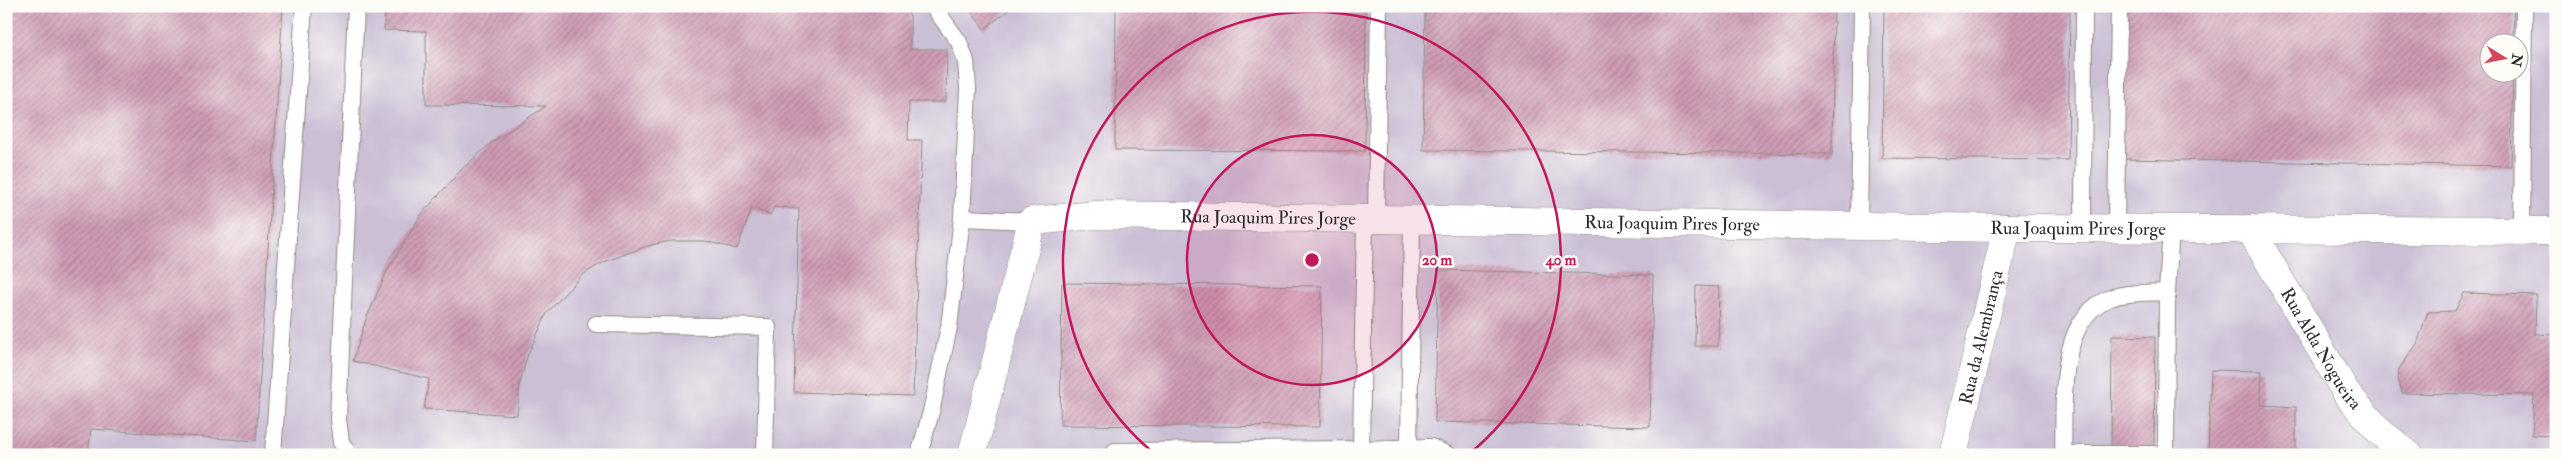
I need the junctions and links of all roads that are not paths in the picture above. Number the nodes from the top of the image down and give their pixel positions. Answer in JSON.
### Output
{"nodes":[{"id":1,"x":304,"y":6,"type":"edge"},
{"id":2,"x":356,"y":6,"type":"edge"},
{"id":3,"x":933,"y":6,"type":"edge"},
{"id":4,"x":1379,"y":6,"type":"edge"},
{"id":5,"x":1862,"y":6,"type":"edge"},
{"id":6,"x":2084,"y":6,"type":"edge"},
{"id":7,"x":2119,"y":6,"type":"edge"},
{"id":8,"x":2524,"y":6,"type":"edge"},
{"id":9,"x":962,"y":218,"type":"junction"},
{"id":10,"x":1371,"y":218,"type":"junction"},
{"id":11,"x":1412,"y":219,"type":"junction"},
{"id":12,"x":1032,"y":221,"type":"junction"},
{"id":13,"x":1860,"y":226,"type":"junction"},
{"id":14,"x":2007,"y":228,"type":"junction"},
{"id":15,"x":2083,"y":228,"type":"junction"},
{"id":16,"x":2116,"y":228,"type":"junction"},
{"id":17,"x":2171,"y":228,"type":"junction"},
{"id":18,"x":2250,"y":229,"type":"junction"},
{"id":19,"x":2522,"y":230,"type":"junction"},
{"id":20,"x":2556,"y":231,"type":"edge"},
{"id":21,"x":2167,"y":292,"type":"junction"},
{"id":22,"x":596,"y":324,"type":"dead end"},
{"id":23,"x":1361,"y":448,"type":"junction"},
{"id":24,"x":1409,"y":448,"type":"junction"},
{"id":25,"x":1115,"y":451,"type":"dead end"},
{"id":26,"x":1953,"y":452,"type":"edge"},
{"id":27,"x":273,"y":455,"type":"edge"},
{"id":28,"x":349,"y":455,"type":"edge"},
{"id":29,"x":765,"y":455,"type":"edge"},
{"id":30,"x":919,"y":455,"type":"edge"},
{"id":31,"x":972,"y":455,"type":"edge"},
{"id":32,"x":1448,"y":455,"type":"edge"},
{"id":33,"x":2409,"y":455,"type":"edge"}],
"edges":[{"from":1,"to":27,"type":"lane"},
{"from":2,"to":28,"type":"lane"},
{"from":3,"to":9,"type":"lane"},
{"from":4,"to":10,"type":"lane"},
{"from":5,"to":13,"type":"lane"},
{"from":6,"to":15,"type":"lane"},
{"from":7,"to":16,"type":"lane"},
{"from":8,"to":19,"type":"lane"},
{"from":9,"to":12,"type":"lane"},
{"from":9,"to":30,"type":"lane"},
{"from":10,"to":11,"type":"street","name":"Rua Joaquim Pires Jorge"},
{"from":10,"to":12,"type":"street","name":"Rua Joaquim Pires Jorge"},
{"from":10,"to":23,"type":"lane"},
{"from":11,"to":13,"type":"street","name":"Rua Joaquim Pires Jorge"},
{"from":11,"to":24,"type":"lane"},
{"from":12,"to":31,"type":"street"},
{"from":13,"to":14,"type":"street","name":"Rua Joaquim Pires Jorge"},
{"from":14,"to":15,"type":"street","name":"Rua Joaquim Pires Jorge"},
{"from":14,"to":26,"type":"street","name":"Rua da Alembrança"},
{"from":15,"to":16,"type":"street","name":"Rua Joaquim Pires Jorge"},
{"from":16,"to":17,"type":"street","name":"Rua Joaquim Pires Jorge"},
{"from":17,"to":18,"type":"street","name":"Rua Joaquim Pires Jorge"},
{"from":17,"to":21,"type":"lane"},
{"from":18,"to":19,"type":"street","name":"Rua Joaquim Pires Jorge"},
{"from":18,"to":33,"type":"street","name":"Rua Alda Nogueira"},
{"from":19,"to":20,"type":"street","name":"Rua Joaquim Pires Jorge"},
{"from":21,"to":21,"type":"lane"},
{"from":22,"to":29,"type":"lane"},
{"from":23,"to":24,"type":"lane"},
{"from":23,"to":25,"type":"lane"},
{"from":24,"to":32,"type":"lane"}]}
